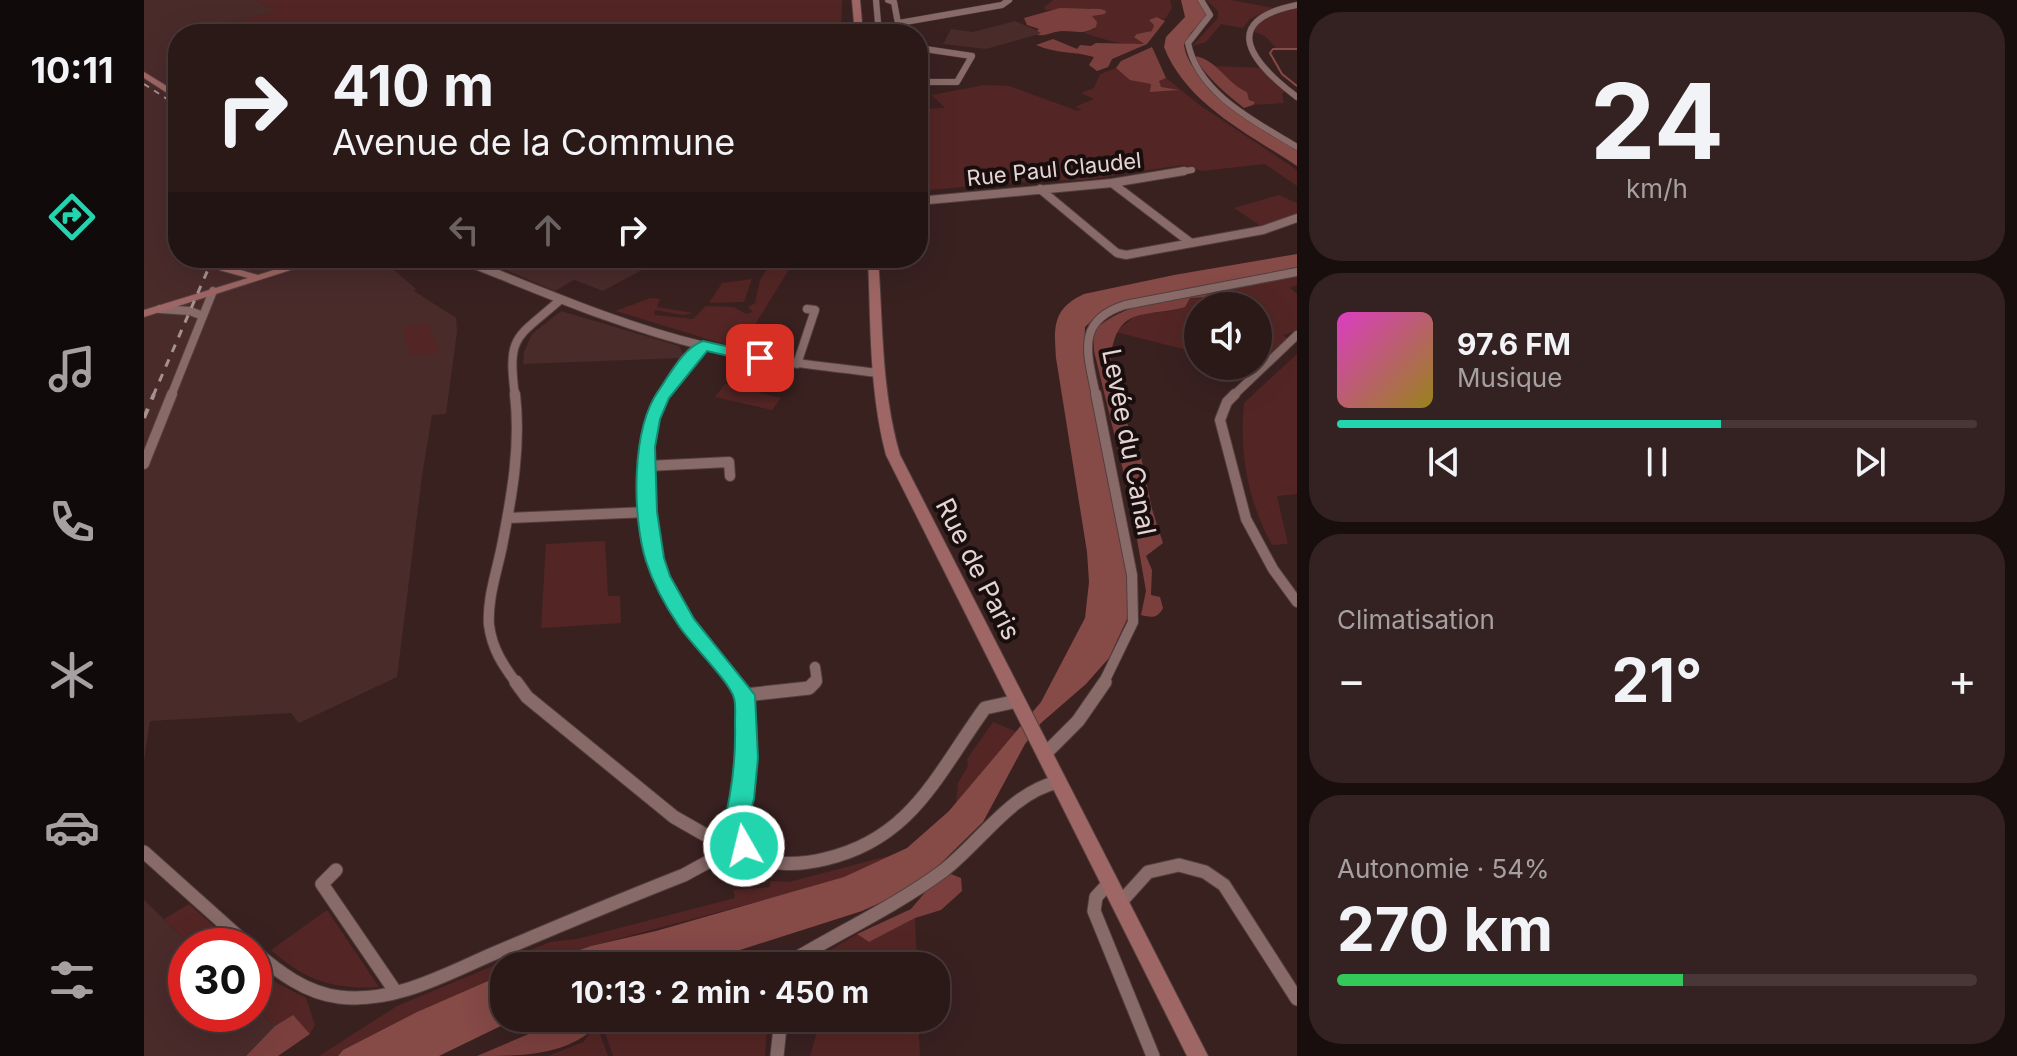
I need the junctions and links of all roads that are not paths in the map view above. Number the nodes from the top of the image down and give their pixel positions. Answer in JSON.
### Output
{"nodes":[{"id":1,"x":856,"y":0,"type":"edge"},
{"id":2,"x":876,"y":0,"type":"edge"},
{"id":3,"x":904,"y":0,"type":"edge"},
{"id":4,"x":1009,"y":0,"type":"edge"},
{"id":5,"x":1201,"y":0,"type":"edge"},
{"id":6,"x":891,"y":1,"type":"edge"},
{"id":7,"x":1297,"y":5,"type":"edge"},
{"id":8,"x":899,"y":23,"type":"joint"},
{"id":9,"x":858,"y":24,"type":"edge"},
{"id":10,"x":878,"y":24,"type":"edge"},
{"id":11,"x":928,"y":49,"type":"edge"},
{"id":12,"x":144,"y":74,"type":"edge"},
{"id":13,"x":928,"y":82,"type":"edge"},
{"id":14,"x":168,"y":90,"type":"edge"},
{"id":15,"x":1297,"y":97,"type":"edge"},
{"id":16,"x":1297,"y":147,"type":"edge"},
{"id":17,"x":1192,"y":170,"type":"dead end"},
{"id":18,"x":1112,"y":183,"type":"junction"},
{"id":19,"x":1040,"y":189,"type":"junction"},
{"id":20,"x":928,"y":200,"type":"edge"},
{"id":21,"x":1297,"y":218,"type":"edge"},
{"id":22,"x":1191,"y":243,"type":"junction"},
{"id":23,"x":223,"y":268,"type":"edge"},
{"id":24,"x":233,"y":268,"type":"edge"},
{"id":25,"x":289,"y":268,"type":"edge"},
{"id":26,"x":482,"y":268,"type":"edge"},
{"id":27,"x":874,"y":268,"type":"edge"},
{"id":28,"x":1297,"y":272,"type":"edge"},
{"id":29,"x":261,"y":276,"type":"junction"},
{"id":30,"x":213,"y":291,"type":"junction"},
{"id":31,"x":560,"y":300,"type":"junction"},
{"id":32,"x":160,"y":309,"type":"junction"},
{"id":33,"x":807,"y":309,"type":"dead end"},
{"id":34,"x":144,"y":314,"type":"edge"},
{"id":35,"x":203,"y":316,"type":"junction"},
{"id":36,"x":1297,"y":335,"type":"edge"},
{"id":37,"x":703,"y":346,"type":"junction"},
{"id":38,"x":797,"y":364,"type":"junction"},
{"id":39,"x":879,"y":373,"type":"junction"},
{"id":40,"x":144,"y":464,"type":"edge"},
{"id":41,"x":647,"y":466,"type":"junction"},
{"id":42,"x":730,"y":476,"type":"dead end"},
{"id":43,"x":648,"y":512,"type":"junction"},
{"id":44,"x":508,"y":518,"type":"junction"},
{"id":45,"x":1297,"y":602,"type":"edge"},
{"id":46,"x":815,"y":667,"type":"dead end"},
{"id":47,"x":745,"y":695,"type":"junction"},
{"id":48,"x":1018,"y":703,"type":"junction"},
{"id":49,"x":1041,"y":749,"type":"junction"},
{"id":50,"x":1058,"y":782,"type":"junction"},
{"id":51,"x":733,"y":830,"type":"junction"},
{"id":52,"x":709,"y":837,"type":"junction"},
{"id":53,"x":742,"y":851,"type":"junction"},
{"id":54,"x":144,"y":852,"type":"edge"},
{"id":55,"x":717,"y":857,"type":"junction"},
{"id":56,"x":336,"y":870,"type":"dead end"},
{"id":57,"x":1109,"y":883,"type":"junction"},
{"id":58,"x":1120,"y":903,"type":"junction"},
{"id":59,"x":229,"y":928,"type":"edge"},
{"id":60,"x":806,"y":952,"type":"edge"},
{"id":61,"x":272,"y":966,"type":"edge"},
{"id":62,"x":395,"y":991,"type":"junction"},
{"id":63,"x":1297,"y":999,"type":"edge"},
{"id":64,"x":780,"y":1032,"type":"edge"},
{"id":65,"x":777,"y":1056,"type":"edge"},
{"id":66,"x":1153,"y":1056,"type":"edge"},
{"id":67,"x":1198,"y":1056,"type":"edge"}],
"edges":[{"from":1,"to":9,"type":"main road"},
{"from":2,"to":10,"type":"street"},
{"from":3,"to":6,"type":"street"},
{"from":4,"to":8,"type":"street"},
{"from":5,"to":16,"type":"street"},
{"from":6,"to":8,"type":"street"},
{"from":7,"to":15,"type":"street"},
{"from":11,"to":13,"type":"street"},
{"from":12,"to":14,"type":"main road"},
{"from":17,"to":18,"type":"street","name":"Rue Paul Claudel"},
{"from":18,"to":19,"type":"street","name":"Rue Paul Claudel"},
{"from":18,"to":22,"type":"street"},
{"from":19,"to":20,"type":"street","name":"Rue Paul Claudel"},
{"from":19,"to":22,"type":"street"},
{"from":21,"to":22,"type":"street"},
{"from":23,"to":30,"type":"main road"},
{"from":24,"to":29,"type":"main road"},
{"from":25,"to":29,"type":"main road"},
{"from":26,"to":31,"type":"street"},
{"from":27,"to":39,"type":"main road","name":"Rue de Paris"},
{"from":28,"to":49,"type":"street","name":"Levée du Canal"},
{"from":29,"to":30,"type":"main road"},
{"from":30,"to":32,"type":"main road"},
{"from":30,"to":35,"type":"street"},
{"from":31,"to":37,"type":"street"},
{"from":31,"to":44,"type":"street"},
{"from":32,"to":34,"type":"main road"},
{"from":32,"to":35,"type":"street"},
{"from":33,"to":38,"type":"street"},
{"from":35,"to":40,"type":"street"},
{"from":36,"to":45,"type":"street"},
{"from":37,"to":38,"type":"street"},
{"from":37,"to":41,"type":"street"},
{"from":38,"to":39,"type":"street"},
{"from":39,"to":48,"type":"main road","name":"Rue de Paris"},
{"from":41,"to":42,"type":"street"},
{"from":41,"to":43,"type":"street"},
{"from":43,"to":44,"type":"street"},
{"from":43,"to":47,"type":"street"},
{"from":44,"to":52,"type":"street"},
{"from":46,"to":47,"type":"street"},
{"from":47,"to":51,"type":"street"},
{"from":48,"to":49,"type":"main road","name":"Rue de Paris"},
{"from":48,"to":53,"type":"street"},
{"from":49,"to":50,"type":"main road","name":"Rue de Paris"},
{"from":50,"to":57,"type":"main road","name":"Rue de Paris"},
{"from":50,"to":60,"type":"street"},
{"from":51,"to":52,"type":"street"},
{"from":51,"to":53,"type":"street"},
{"from":52,"to":55,"type":"street"},
{"from":53,"to":55,"type":"street"},
{"from":54,"to":59,"type":"street"},
{"from":55,"to":62,"type":"street"},
{"from":56,"to":62,"type":"street"},
{"from":57,"to":58,"type":"main road","name":"Rue de Paris"},
{"from":57,"to":66,"type":"street"},
{"from":58,"to":63,"type":"street"},
{"from":58,"to":67,"type":"main road","name":"Rue de Paris"},
{"from":61,"to":62,"type":"street"},
{"from":64,"to":65,"type":"street"}]}
